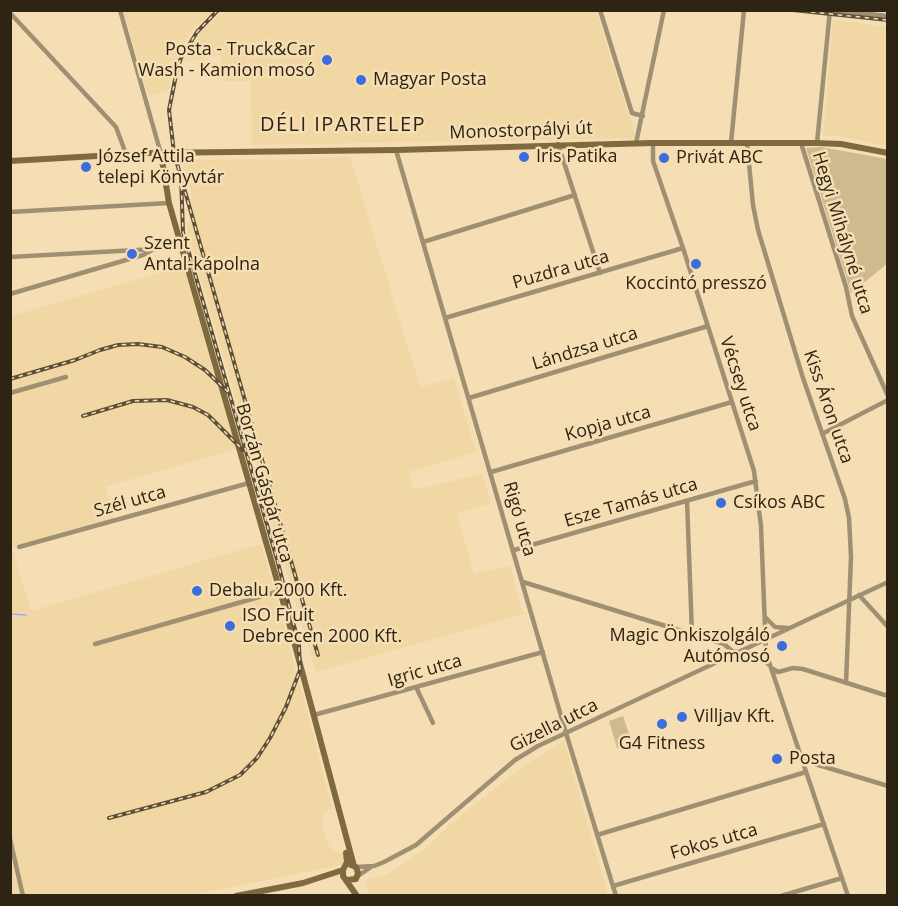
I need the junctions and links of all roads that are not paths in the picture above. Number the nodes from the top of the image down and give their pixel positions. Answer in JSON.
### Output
{"nodes":[{"id":1,"x":120,"y":10,"type":"edge"},
{"id":2,"x":600,"y":10,"type":"edge"},
{"id":3,"x":664,"y":10,"type":"edge"},
{"id":4,"x":744,"y":10,"type":"edge"},
{"id":5,"x":831,"y":10,"type":"edge"},
{"id":6,"x":10,"y":13,"type":"edge"},
{"id":7,"x":888,"y":16,"type":"edge"},
{"id":8,"x":643,"y":116,"type":"junction"},
{"id":9,"x":817,"y":142,"type":"junction"},
{"id":10,"x":636,"y":143,"type":"junction"},
{"id":11,"x":652,"y":143,"type":"junction"},
{"id":12,"x":731,"y":143,"type":"junction"},
{"id":13,"x":747,"y":143,"type":"junction"},
{"id":14,"x":801,"y":143,"type":"junction"},
{"id":15,"x":558,"y":144,"type":"junction"},
{"id":16,"x":396,"y":150,"type":"junction"},
{"id":17,"x":126,"y":153,"type":"junction"},
{"id":18,"x":888,"y":153,"type":"edge"},
{"id":19,"x":161,"y":154,"type":"junction"},
{"id":20,"x":10,"y":160,"type":"edge"},
{"id":21,"x":575,"y":195,"type":"junction"},
{"id":22,"x":169,"y":203,"type":"junction"},
{"id":23,"x":10,"y":212,"type":"edge"},
{"id":24,"x":423,"y":242,"type":"junction"},
{"id":25,"x":180,"y":246,"type":"junction"},
{"id":26,"x":683,"y":248,"type":"junction"},
{"id":27,"x":154,"y":249,"type":"junction"},
{"id":28,"x":10,"y":257,"type":"edge"},
{"id":29,"x":600,"y":273,"type":"junction"},
{"id":30,"x":10,"y":294,"type":"edge"},
{"id":31,"x":446,"y":318,"type":"junction"},
{"id":32,"x":708,"y":326,"type":"junction"},
{"id":33,"x":66,"y":377,"type":"dead end"},
{"id":34,"x":885,"y":384,"type":"edge"},
{"id":35,"x":10,"y":393,"type":"edge"},
{"id":36,"x":888,"y":396,"type":"edge"},
{"id":37,"x":469,"y":398,"type":"junction"},
{"id":38,"x":888,"y":400,"type":"edge"},
{"id":39,"x":732,"y":402,"type":"junction"},
{"id":40,"x":822,"y":434,"type":"junction"},
{"id":41,"x":491,"y":472,"type":"junction"},
{"id":42,"x":756,"y":482,"type":"junction"},
{"id":43,"x":249,"y":483,"type":"junction"},
{"id":44,"x":687,"y":501,"type":"junction"},
{"id":45,"x":19,"y":547,"type":"dead end"},
{"id":46,"x":514,"y":550,"type":"junction"},
{"id":47,"x":523,"y":582,"type":"junction"},
{"id":48,"x":888,"y":582,"type":"edge"},
{"id":49,"x":280,"y":591,"type":"junction"},
{"id":50,"x":859,"y":596,"type":"junction"},
{"id":51,"x":850,"y":600,"type":"junction"},
{"id":52,"x":764,"y":614,"type":"junction"},
{"id":53,"x":888,"y":627,"type":"edge"},
{"id":54,"x":791,"y":628,"type":"junction"},
{"id":55,"x":692,"y":634,"type":"junction"},
{"id":56,"x":765,"y":640,"type":"junction"},
{"id":57,"x":95,"y":644,"type":"dead end"},
{"id":58,"x":721,"y":644,"type":"junction"},
{"id":59,"x":543,"y":652,"type":"junction"},
{"id":60,"x":738,"y":652,"type":"junction"},
{"id":61,"x":729,"y":656,"type":"junction"},
{"id":62,"x":771,"y":667,"type":"junction"},
{"id":63,"x":785,"y":671,"type":"junction"},
{"id":64,"x":777,"y":682,"type":"junction"},
{"id":65,"x":846,"y":683,"type":"junction"},
{"id":66,"x":416,"y":687,"type":"junction"},
{"id":67,"x":888,"y":696,"type":"edge"},
{"id":68,"x":314,"y":716,"type":"junction"},
{"id":69,"x":433,"y":723,"type":"dead end"},
{"id":70,"x":566,"y":733,"type":"junction"},
{"id":71,"x":802,"y":760,"type":"junction"},
{"id":72,"x":806,"y":772,"type":"junction"},
{"id":73,"x":888,"y":786,"type":"edge"},
{"id":74,"x":341,"y":819,"type":"junction"},
{"id":75,"x":824,"y":824,"type":"junction"},
{"id":76,"x":597,"y":835,"type":"junction"},
{"id":77,"x":10,"y":839,"type":"edge"},
{"id":78,"x":355,"y":866,"type":"junction"},
{"id":79,"x":374,"y":866,"type":"junction"},
{"id":80,"x":344,"y":869,"type":"junction"},
{"id":81,"x":327,"y":877,"type":"junction"},
{"id":82,"x":357,"y":878,"type":"junction"},
{"id":83,"x":842,"y":878,"type":"junction"},
{"id":84,"x":346,"y":879,"type":"junction"},
{"id":85,"x":613,"y":886,"type":"junction"},
{"id":86,"x":24,"y":896,"type":"edge"},
{"id":87,"x":236,"y":896,"type":"edge"},
{"id":88,"x":357,"y":896,"type":"edge"},
{"id":89,"x":616,"y":896,"type":"edge"},
{"id":90,"x":781,"y":896,"type":"edge"},
{"id":91,"x":848,"y":896,"type":"edge"}],
"edges":[{"from":1,"to":19,"type":"street"},
{"from":2,"to":8,"type":"street"},
{"from":3,"to":8,"type":"street"},
{"from":4,"to":12,"type":"street"},
{"from":5,"to":7,"type":"street"},
{"from":5,"to":9,"type":"street"},
{"from":6,"to":17,"type":"street"},
{"from":8,"to":10,"type":"street"},
{"from":9,"to":14,"type":"street","name":"Monostorpályi út"},
{"from":9,"to":18,"type":"street","name":"Monostorpályi út"},
{"from":10,"to":11,"type":"street","name":"Monostorpályi út"},
{"from":10,"to":15,"type":"street","name":"Monostorpályi út"},
{"from":11,"to":12,"type":"street","name":"Monostorpályi út"},
{"from":11,"to":26,"type":"street","name":"Vécsey utca"},
{"from":12,"to":13,"type":"street","name":"Monostorpályi út"},
{"from":13,"to":14,"type":"street","name":"Monostorpályi út"},
{"from":13,"to":40,"type":"street","name":"Kiss Áron utca"},
{"from":14,"to":34,"type":"street","name":"Hegyi Mihályné utca"},
{"from":15,"to":16,"type":"street","name":"Monostorpályi út"},
{"from":15,"to":21,"type":"street"},
{"from":16,"to":19,"type":"street","name":"Monostorpályi út"},
{"from":16,"to":24,"type":"street","name":"Rigó utca"},
{"from":17,"to":19,"type":"street","name":"Monostorpályi út"},
{"from":17,"to":20,"type":"street","name":"Monostorpályi út"},
{"from":19,"to":22,"type":"street","name":"Borzán Gáspár utca"},
{"from":21,"to":24,"type":"street"},
{"from":21,"to":29,"type":"street"},
{"from":22,"to":23,"type":"street"},
{"from":22,"to":25,"type":"street","name":"Borzán Gáspár utca"},
{"from":24,"to":31,"type":"street","name":"Rigó utca"},
{"from":25,"to":27,"type":"street"},
{"from":25,"to":43,"type":"street","name":"Borzán Gáspár utca"},
{"from":26,"to":29,"type":"street","name":"Puzdra utca"},
{"from":26,"to":32,"type":"street","name":"Vécsey utca"},
{"from":27,"to":28,"type":"street"},
{"from":27,"to":30,"type":"street"},
{"from":29,"to":31,"type":"street","name":"Puzdra utca"},
{"from":31,"to":37,"type":"street","name":"Rigó utca"},
{"from":32,"to":37,"type":"street","name":"Lándzsa utca"},
{"from":32,"to":39,"type":"street","name":"Vécsey utca"},
{"from":33,"to":35,"type":"street"},
{"from":34,"to":36,"type":"street","name":"Hegyi Mihályné utca"},
{"from":37,"to":41,"type":"street","name":"Rigó utca"},
{"from":38,"to":40,"type":"street"},
{"from":39,"to":41,"type":"street","name":"Kopja utca"},
{"from":39,"to":42,"type":"street","name":"Vécsey utca"},
{"from":40,"to":51,"type":"street","name":"Kiss Áron utca"},
{"from":41,"to":46,"type":"street","name":"Rigó utca"},
{"from":42,"to":44,"type":"street","name":"Esze Tamás utca"},
{"from":42,"to":52,"type":"street","name":"Vécsey utca"},
{"from":43,"to":45,"type":"street","name":"Szél utca"},
{"from":43,"to":49,"type":"street","name":"Borzán Gáspár utca"},
{"from":44,"to":46,"type":"street","name":"Esze Tamás utca"},
{"from":44,"to":55,"type":"street"},
{"from":46,"to":47,"type":"street","name":"Rigó utca"},
{"from":47,"to":55,"type":"street"},
{"from":47,"to":59,"type":"street","name":"Rigó utca"},
{"from":48,"to":50,"type":"street","name":"Gizella utca"},
{"from":49,"to":57,"type":"street"},
{"from":49,"to":68,"type":"street","name":"Borzán Gáspár utca"},
{"from":50,"to":51,"type":"street","name":"Gizella utca"},
{"from":50,"to":53,"type":"street"},
{"from":51,"to":54,"type":"street","name":"Gizella utca"},
{"from":51,"to":65,"type":"street","name":"Kiss Áron utca"},
{"from":52,"to":54,"type":"street"},
{"from":52,"to":56,"type":"street","name":"Vécsey utca"},
{"from":54,"to":56,"type":"street","name":"Gizella utca"},
{"from":55,"to":58,"type":"street"},
{"from":56,"to":60,"type":"street","name":"Gizella utca"},
{"from":56,"to":62,"type":"street","name":"Vécsey utca"},
{"from":58,"to":60,"type":"street"},
{"from":58,"to":61,"type":"street"},
{"from":59,"to":66,"type":"street","name":"Igric utca"},
{"from":59,"to":70,"type":"street","name":"Rigó utca"},
{"from":60,"to":61,"type":"street","name":"Gizella utca"},
{"from":61,"to":62,"type":"street"},
{"from":61,"to":70,"type":"street","name":"Gizella utca"},
{"from":62,"to":63,"type":"street"},
{"from":62,"to":64,"type":"street","name":"Vécsey utca"},
{"from":63,"to":64,"type":"street"},
{"from":63,"to":65,"type":"street"},
{"from":64,"to":71,"type":"street","name":"Vécsey utca"},
{"from":65,"to":67,"type":"street"},
{"from":66,"to":68,"type":"street","name":"Igric utca"},
{"from":66,"to":69,"type":"street"},
{"from":68,"to":74,"type":"street","name":"Borzán Gáspár utca"},
{"from":70,"to":76,"type":"street","name":"Rigó utca"},
{"from":70,"to":79,"type":"street","name":"Gizella utca"},
{"from":71,"to":72,"type":"street","name":"Vécsey utca"},
{"from":71,"to":73,"type":"street"},
{"from":72,"to":75,"type":"street","name":"Vécsey utca"},
{"from":72,"to":76,"type":"street"},
{"from":74,"to":78,"type":"street","name":"Borzán Gáspár utca"},
{"from":74,"to":80,"type":"street","name":"Borzán Gáspár utca"},
{"from":75,"to":83,"type":"street","name":"Vécsey utca"},
{"from":75,"to":85,"type":"street","name":"Fokos utca"},
{"from":76,"to":85,"type":"street","name":"Rigó utca"},
{"from":77,"to":86,"type":"street"},
{"from":78,"to":79,"type":"street","name":"Gizella utca"},
{"from":78,"to":80,"type":"street"},
{"from":78,"to":82,"type":"street","name":"Borzán Gáspár utca"},
{"from":79,"to":82,"type":"street","name":"Gizella utca"},
{"from":80,"to":81,"type":"street"},
{"from":80,"to":84,"type":"street","name":"Borzán Gáspár utca"},
{"from":81,"to":84,"type":"street"},
{"from":81,"to":87,"type":"street"},
{"from":82,"to":84,"type":"street"},
{"from":82,"to":88,"type":"street","name":"Borzán Gáspár utca"},
{"from":83,"to":90,"type":"street"},
{"from":83,"to":91,"type":"street","name":"Vécsey utca"},
{"from":84,"to":88,"type":"street","name":"Borzán Gáspár utca"},
{"from":85,"to":89,"type":"street","name":"Rigó utca"}]}
